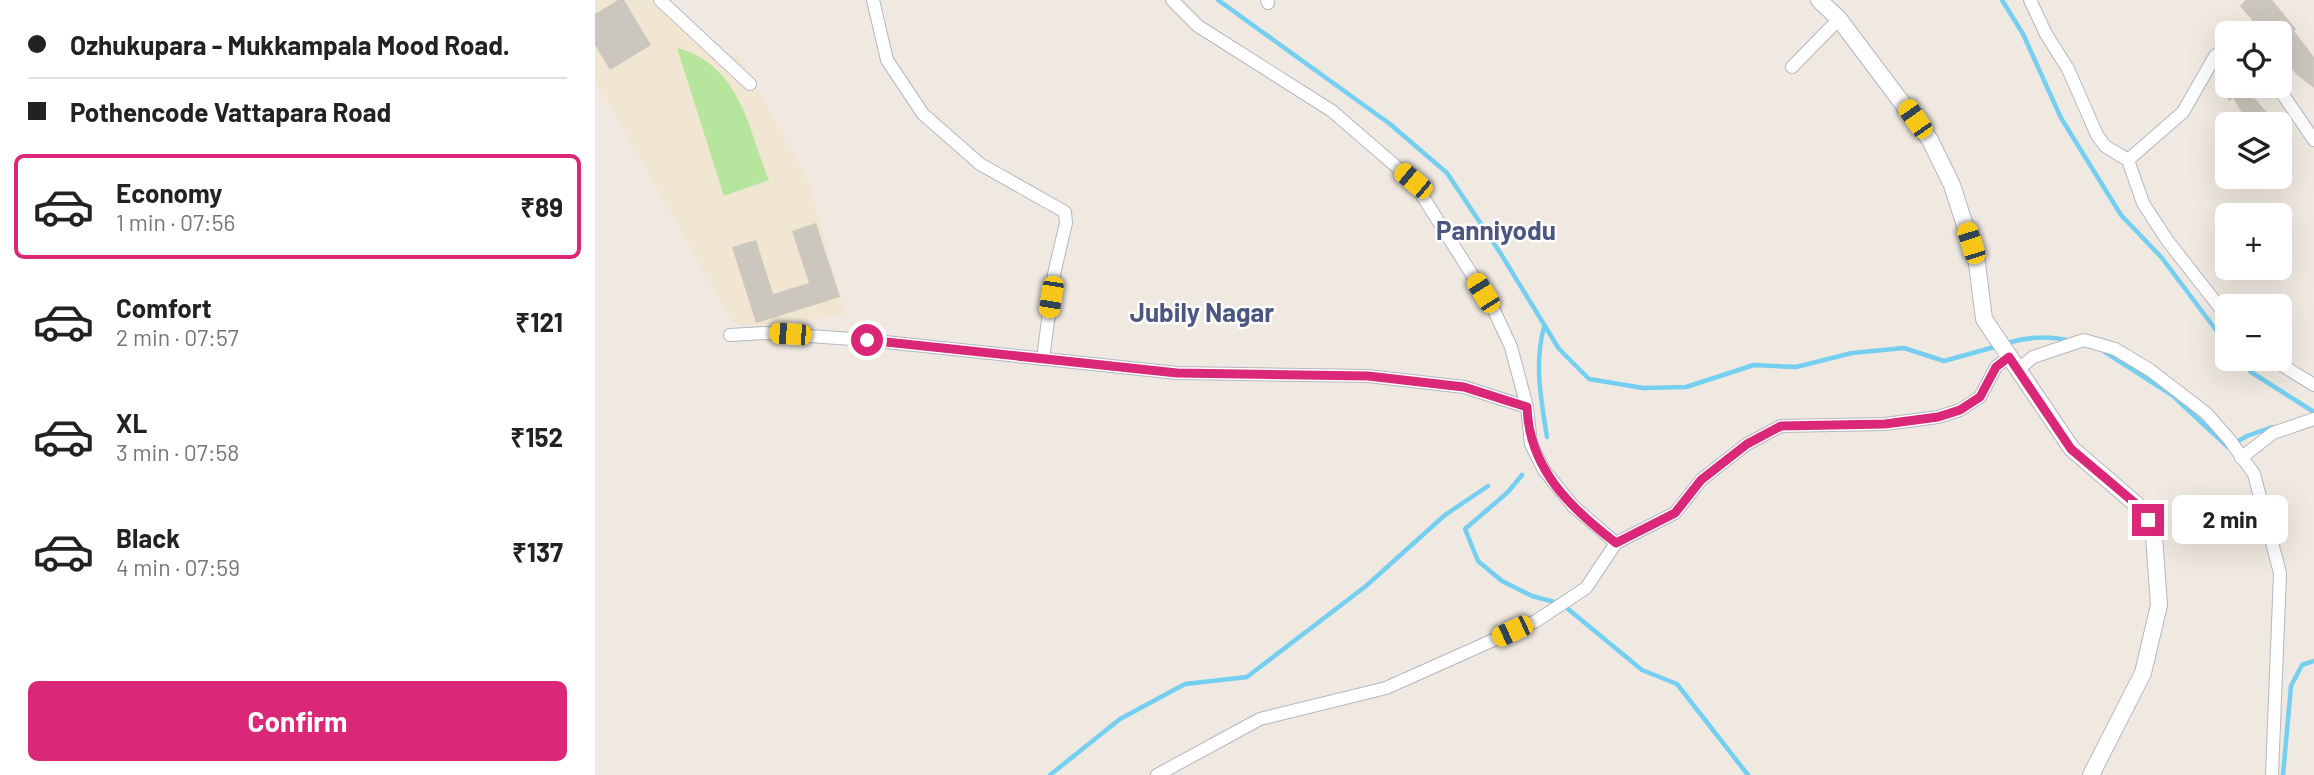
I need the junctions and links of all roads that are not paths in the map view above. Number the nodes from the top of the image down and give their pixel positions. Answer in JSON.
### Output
{"nodes":[{"id":1,"x":660,"y":0,"type":"edge"},
{"id":2,"x":873,"y":0,"type":"edge"},
{"id":3,"x":1172,"y":0,"type":"edge"},
{"id":4,"x":1819,"y":0,"type":"edge"},
{"id":5,"x":2030,"y":0,"type":"edge"},
{"id":6,"x":1839,"y":19,"type":"junction"},
{"id":7,"x":2215,"y":55,"type":"edge"},
{"id":8,"x":1792,"y":67,"type":"dead end"},
{"id":9,"x":750,"y":84,"type":"dead end"},
{"id":10,"x":2285,"y":98,"type":"edge"},
{"id":11,"x":2314,"y":140,"type":"edge"},
{"id":12,"x":2128,"y":160,"type":"junction"},
{"id":13,"x":2215,"y":301,"type":"edge"},
{"id":14,"x":730,"y":335,"type":"dead end"},
{"id":15,"x":1043,"y":359,"type":"junction"},
{"id":16,"x":2011,"y":359,"type":"junction"},
{"id":17,"x":2291,"y":371,"type":"edge"},
{"id":18,"x":2314,"y":385,"type":"edge"},
{"id":19,"x":1527,"y":407,"type":"junction"},
{"id":20,"x":2314,"y":419,"type":"edge"},
{"id":21,"x":2241,"y":458,"type":"junction"},
{"id":22,"x":1616,"y":543,"type":"junction"},
{"id":23,"x":1157,"y":775,"type":"edge"},
{"id":24,"x":2091,"y":775,"type":"edge"},
{"id":25,"x":2272,"y":775,"type":"edge"}],
"edges":[{"from":1,"to":9,"type":"street"},
{"from":2,"to":15,"type":"street"},
{"from":3,"to":19,"type":"street"},
{"from":4,"to":6,"type":"main road"},
{"from":5,"to":12,"type":"street"},
{"from":6,"to":8,"type":"street"},
{"from":6,"to":16,"type":"main road"},
{"from":7,"to":12,"type":"street"},
{"from":10,"to":11,"type":"street"},
{"from":12,"to":13,"type":"street"},
{"from":14,"to":15,"type":"street"},
{"from":15,"to":19,"type":"street"},
{"from":16,"to":21,"type":"street"},
{"from":16,"to":22,"type":"street"},
{"from":16,"to":24,"type":"main road"},
{"from":17,"to":18,"type":"street"},
{"from":19,"to":22,"type":"street"},
{"from":20,"to":21,"type":"street"},
{"from":21,"to":25,"type":"street"},
{"from":22,"to":23,"type":"street"}]}
